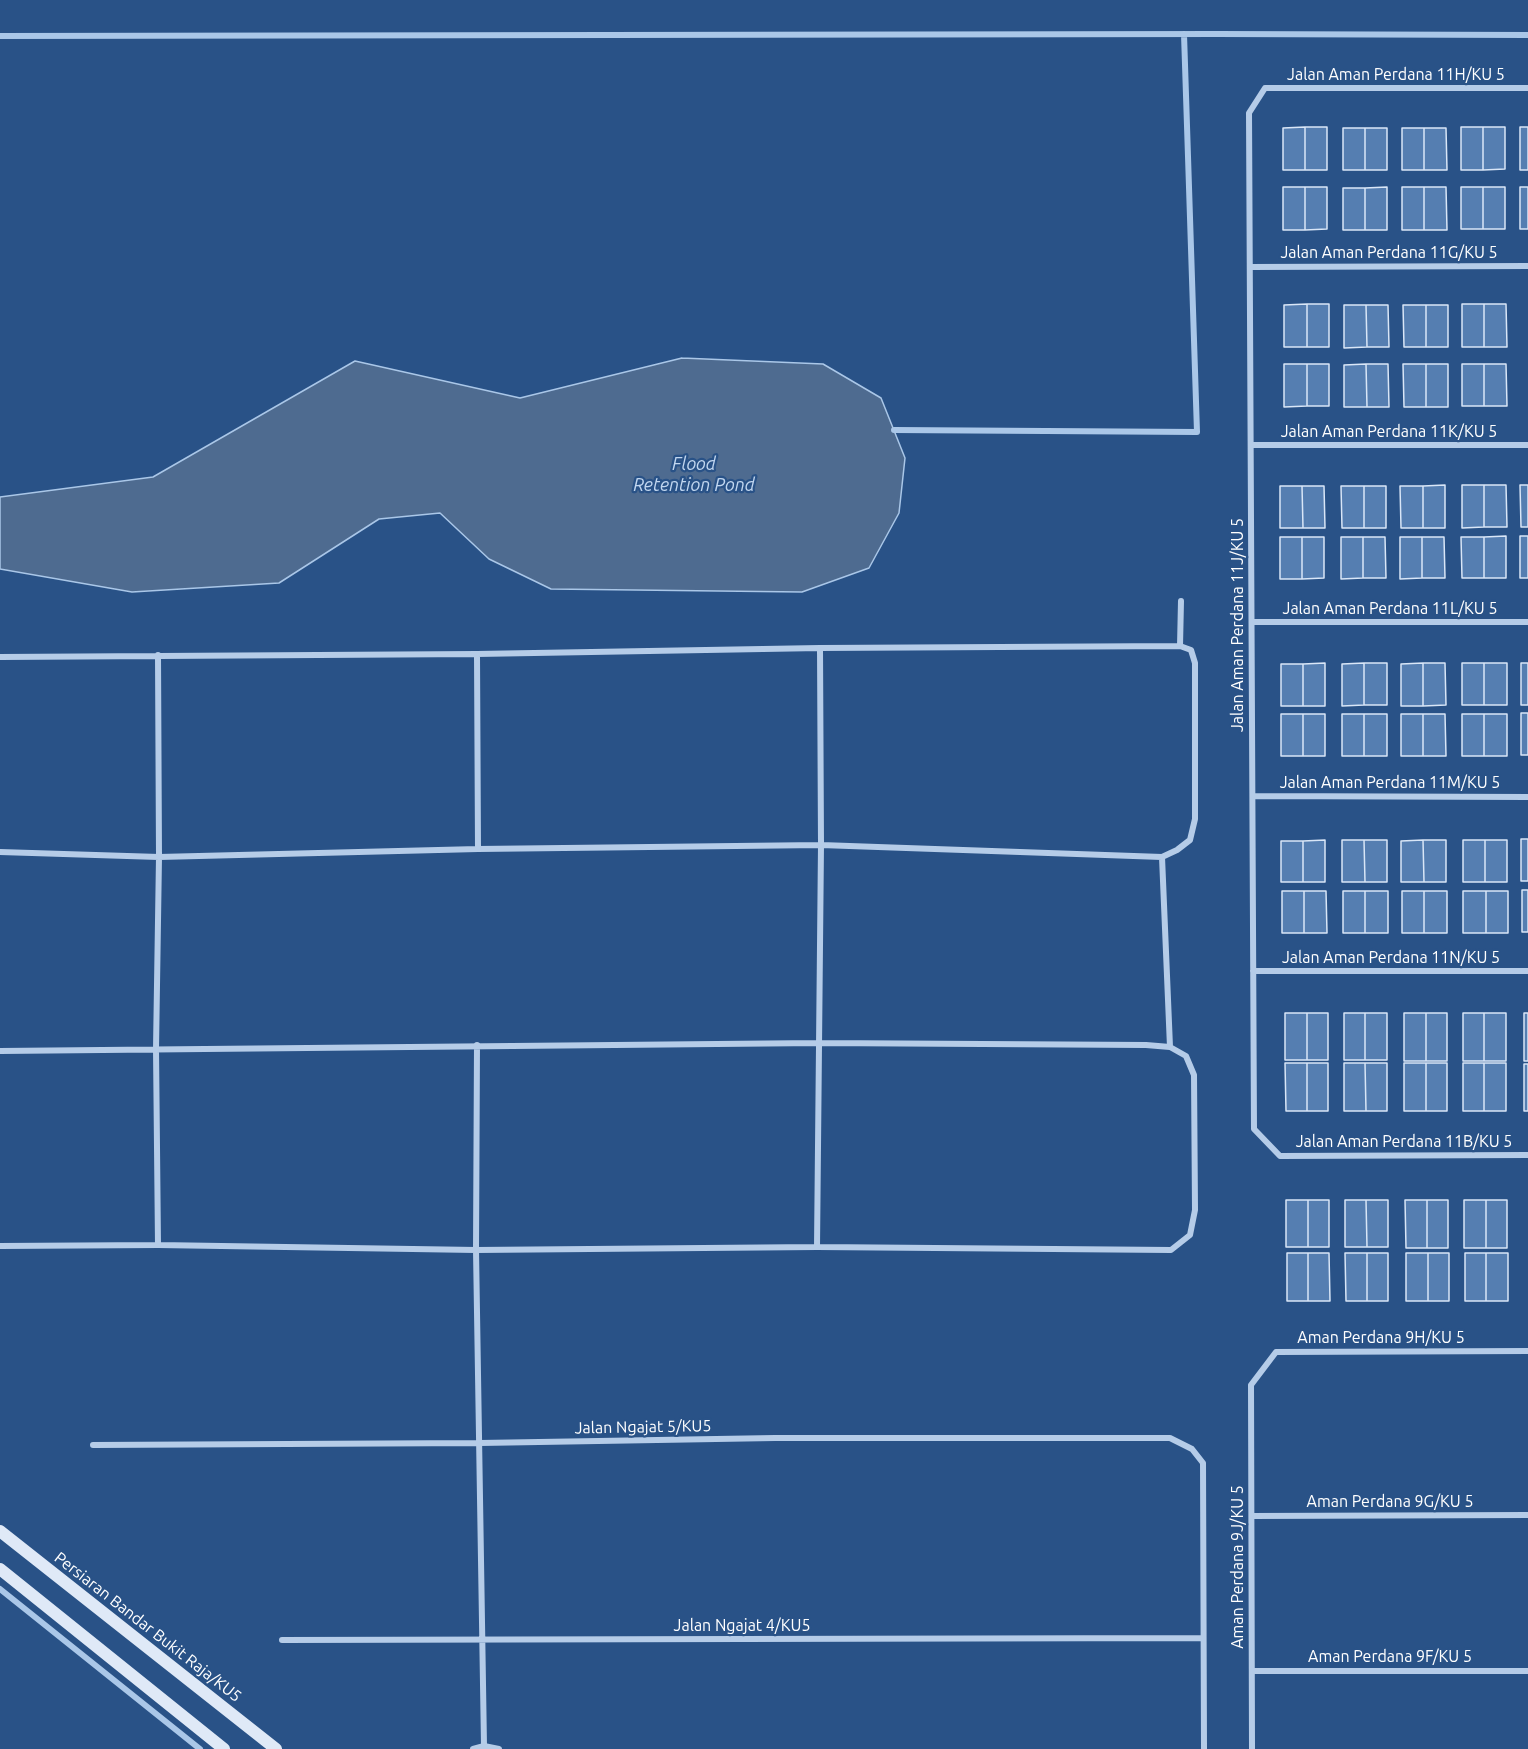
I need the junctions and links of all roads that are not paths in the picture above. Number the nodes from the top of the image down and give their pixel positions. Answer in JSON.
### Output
{"nodes":[{"id":1,"x":1265,"y":88,"type":"joint"},
{"id":2,"x":1528,"y":88,"type":"edge"},
{"id":3,"x":1250,"y":267,"type":"junction"},
{"id":4,"x":1528,"y":267,"type":"edge"},
{"id":5,"x":1251,"y":445,"type":"junction"},
{"id":6,"x":1528,"y":445,"type":"edge"},
{"id":7,"x":1181,"y":601,"type":"dead end"},
{"id":8,"x":1252,"y":622,"type":"junction"},
{"id":9,"x":1528,"y":622,"type":"edge"},
{"id":10,"x":1180,"y":646,"type":"junction"},
{"id":11,"x":820,"y":648,"type":"junction"},
{"id":12,"x":477,"y":654,"type":"junction"},
{"id":13,"x":158,"y":655,"type":"junction"},
{"id":14,"x":0,"y":657,"type":"edge"},
{"id":15,"x":1253,"y":796,"type":"junction"},
{"id":16,"x":1528,"y":797,"type":"edge"},
{"id":17,"x":821,"y":845,"type":"junction"},
{"id":18,"x":478,"y":849,"type":"junction"},
{"id":19,"x":0,"y":852,"type":"edge"},
{"id":20,"x":159,"y":857,"type":"junction"},
{"id":21,"x":1162,"y":857,"type":"junction"},
{"id":22,"x":1253,"y":971,"type":"junction"},
{"id":23,"x":1528,"y":971,"type":"edge"},
{"id":24,"x":819,"y":1042,"type":"junction"},
{"id":25,"x":477,"y":1045,"type":"junction"},
{"id":26,"x":1170,"y":1047,"type":"junction"},
{"id":27,"x":156,"y":1049,"type":"junction"},
{"id":28,"x":0,"y":1051,"type":"edge"},
{"id":29,"x":1280,"y":1155,"type":"joint"},
{"id":30,"x":1528,"y":1155,"type":"edge"},
{"id":31,"x":158,"y":1245,"type":"junction"},
{"id":32,"x":0,"y":1246,"type":"edge"},
{"id":33,"x":817,"y":1247,"type":"junction"},
{"id":34,"x":476,"y":1250,"type":"junction"},
{"id":35,"x":1528,"y":1351,"type":"edge"},
{"id":36,"x":1251,"y":1385,"type":"joint"},
{"id":37,"x":480,"y":1443,"type":"junction"},
{"id":38,"x":93,"y":1444,"type":"dead end"},
{"id":39,"x":1528,"y":1515,"type":"edge"},
{"id":40,"x":1252,"y":1516,"type":"junction"},
{"id":41,"x":0,"y":1531,"type":"edge"},
{"id":42,"x":0,"y":1569,"type":"edge"},
{"id":43,"x":1202,"y":1638,"type":"junction"},
{"id":44,"x":483,"y":1639,"type":"junction"},
{"id":45,"x":282,"y":1641,"type":"dead end"},
{"id":46,"x":1252,"y":1671,"type":"junction"},
{"id":47,"x":1528,"y":1671,"type":"edge"},
{"id":48,"x":484,"y":1746,"type":"junction"},
{"id":49,"x":225,"y":1749,"type":"edge"},
{"id":50,"x":276,"y":1749,"type":"edge"},
{"id":51,"x":473,"y":1749,"type":"edge"},
{"id":52,"x":499,"y":1749,"type":"edge"},
{"id":53,"x":1203,"y":1749,"type":"edge"},
{"id":54,"x":1252,"y":1749,"type":"edge"}],
"edges":[{"from":1,"to":2,"type":"street","name":"Jalan Aman Perdana 11H/KU 5"},
{"from":1,"to":3,"type":"street","name":"Jalan Aman Perdana 11J/KU 5"},
{"from":3,"to":4,"type":"street","name":"Jalan Aman Perdana 11G/KU 5"},
{"from":3,"to":5,"type":"street","name":"Jalan Aman Perdana 11J/KU 5"},
{"from":5,"to":6,"type":"street","name":"Jalan Aman Perdana 11K/KU 5"},
{"from":5,"to":8,"type":"street","name":"Jalan Aman Perdana 11J/KU 5"},
{"from":7,"to":10,"type":"street"},
{"from":8,"to":9,"type":"street","name":"Jalan Aman Perdana 11L/KU 5"},
{"from":8,"to":15,"type":"street","name":"Jalan Aman Perdana 11J/KU 5"},
{"from":10,"to":11,"type":"street"},
{"from":10,"to":21,"type":"street"},
{"from":11,"to":12,"type":"street"},
{"from":11,"to":17,"type":"street"},
{"from":12,"to":13,"type":"street"},
{"from":12,"to":18,"type":"street"},
{"from":13,"to":14,"type":"street"},
{"from":13,"to":20,"type":"street"},
{"from":15,"to":16,"type":"street","name":"Jalan Aman Perdana 11M/KU 5"},
{"from":15,"to":22,"type":"street","name":"Jalan Aman Perdana 11J/KU 5"},
{"from":17,"to":18,"type":"street"},
{"from":17,"to":21,"type":"street"},
{"from":17,"to":24,"type":"street"},
{"from":18,"to":20,"type":"street"},
{"from":19,"to":20,"type":"street"},
{"from":20,"to":27,"type":"street"},
{"from":21,"to":26,"type":"street"},
{"from":22,"to":23,"type":"street","name":"Jalan Aman Perdana 11N/KU 5"},
{"from":22,"to":29,"type":"street","name":"Jalan Aman Perdana 11J/KU 5"},
{"from":24,"to":25,"type":"street"},
{"from":24,"to":26,"type":"street"},
{"from":24,"to":33,"type":"street"},
{"from":25,"to":27,"type":"street"},
{"from":25,"to":34,"type":"street"},
{"from":26,"to":33,"type":"street"},
{"from":27,"to":28,"type":"street"},
{"from":27,"to":31,"type":"street"},
{"from":29,"to":30,"type":"street","name":"Jalan Aman Perdana 11B/KU 5"},
{"from":31,"to":32,"type":"street"},
{"from":31,"to":34,"type":"street"},
{"from":33,"to":34,"type":"street"},
{"from":34,"to":37,"type":"street"},
{"from":35,"to":36,"type":"street","name":"Aman Perdana 9H/KU 5"},
{"from":36,"to":40,"type":"street","name":"Aman Perdana 9J/KU 5"},
{"from":37,"to":38,"type":"street","name":"Jalan Ngajat 5/KU5"},
{"from":37,"to":43,"type":"street","name":"Jalan Ngajat 5/KU5"},
{"from":37,"to":44,"type":"street"},
{"from":39,"to":40,"type":"street","name":"Aman Perdana 9G/KU 5"},
{"from":40,"to":46,"type":"street","name":"Aman Perdana 9J/KU 5"},
{"from":41,"to":50,"type":"street","name":"Persiaran Bandar Bukit Raja/KU5"},
{"from":42,"to":49,"type":"street"},
{"from":43,"to":44,"type":"street","name":"Jalan Ngajat 4/KU5"},
{"from":43,"to":53,"type":"street"},
{"from":44,"to":45,"type":"street","name":"Jalan Ngajat 4/KU5"},
{"from":44,"to":48,"type":"street"},
{"from":46,"to":47,"type":"street","name":"Aman Perdana 9F/KU 5"},
{"from":46,"to":54,"type":"street","name":"Aman Perdana 9J/KU 5"},
{"from":48,"to":51,"type":"street"},
{"from":48,"to":52,"type":"street"}]}
